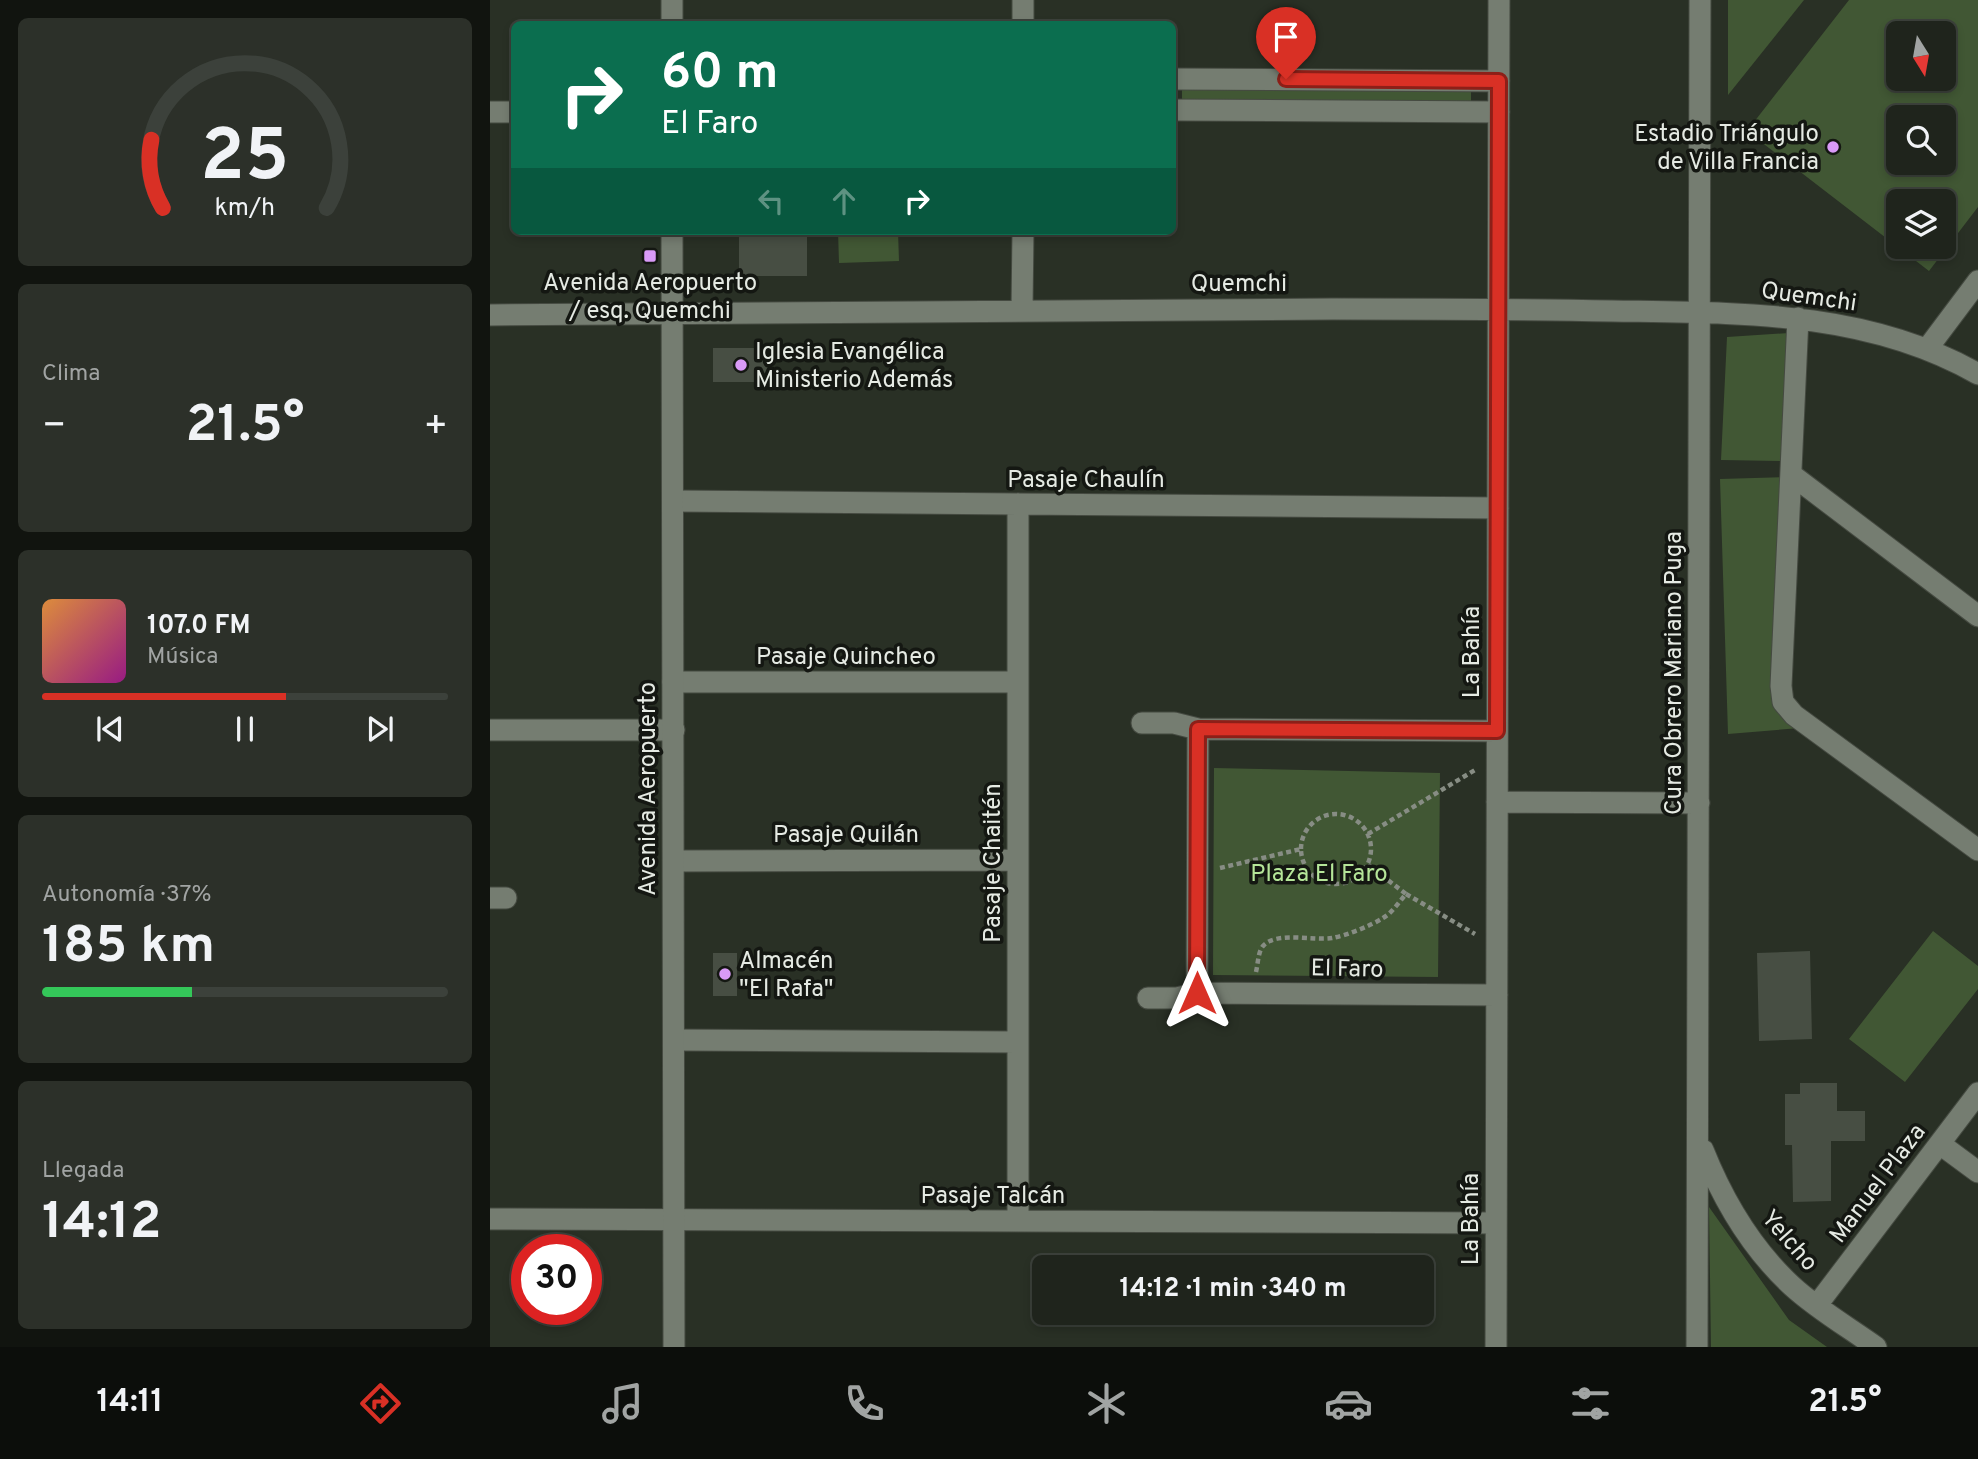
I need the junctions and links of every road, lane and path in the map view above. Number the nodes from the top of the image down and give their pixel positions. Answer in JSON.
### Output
{"nodes":[{"id":1,"x":671,"y":0,"type":"edge"},
{"id":2,"x":1023,"y":0,"type":"edge"},
{"id":3,"x":1499,"y":0,"type":"edge"},
{"id":4,"x":1700,"y":0,"type":"edge"},
{"id":5,"x":672,"y":21,"type":"edge"},
{"id":6,"x":1023,"y":21,"type":"edge"},
{"id":7,"x":1176,"y":79,"type":"edge"},
{"id":8,"x":1499,"y":81,"type":"junction"},
{"id":9,"x":1176,"y":110,"type":"edge"},
{"id":10,"x":490,"y":112,"type":"edge"},
{"id":11,"x":511,"y":112,"type":"edge"},
{"id":12,"x":1499,"y":112,"type":"junction"},
{"id":13,"x":672,"y":235,"type":"edge"},
{"id":14,"x":1023,"y":235,"type":"edge"},
{"id":15,"x":1978,"y":281,"type":"edge"},
{"id":16,"x":1023,"y":309,"type":"junction"},
{"id":17,"x":1499,"y":309,"type":"junction"},
{"id":18,"x":1700,"y":312,"type":"junction"},
{"id":19,"x":673,"y":314,"type":"junction"},
{"id":20,"x":490,"y":315,"type":"edge"},
{"id":21,"x":1798,"y":318,"type":"junction"},
{"id":22,"x":1927,"y":349,"type":"junction"},
{"id":23,"x":1978,"y":374,"type":"edge"},
{"id":24,"x":1792,"y":475,"type":"junction"},
{"id":25,"x":673,"y":501,"type":"junction"},
{"id":26,"x":1018,"y":504,"type":"junction"},
{"id":27,"x":1498,"y":508,"type":"junction"},
{"id":28,"x":1978,"y":616,"type":"edge"},
{"id":29,"x":673,"y":682,"type":"junction"},
{"id":30,"x":1018,"y":682,"type":"junction"},
{"id":31,"x":1142,"y":723,"type":"dead end"},
{"id":32,"x":1198,"y":729,"type":"junction"},
{"id":33,"x":490,"y":730,"type":"edge"},
{"id":34,"x":674,"y":730,"type":"junction"},
{"id":35,"x":1497,"y":731,"type":"junction"},
{"id":36,"x":1497,"y":757,"type":"junction"},
{"id":37,"x":1497,"y":802,"type":"junction"},
{"id":38,"x":1699,"y":803,"type":"junction"},
{"id":39,"x":1368,"y":834,"type":"junction"},
{"id":40,"x":1301,"y":849,"type":"junction"},
{"id":41,"x":1978,"y":850,"type":"edge"},
{"id":42,"x":1018,"y":860,"type":"junction"},
{"id":43,"x":674,"y":861,"type":"junction"},
{"id":44,"x":1367,"y":864,"type":"junction"},
{"id":45,"x":1198,"y":874,"type":"junction"},
{"id":46,"x":1406,"y":894,"type":"junction"},
{"id":47,"x":1497,"y":946,"type":"junction"},
{"id":48,"x":1197,"y":993,"type":"junction"},
{"id":49,"x":1251,"y":993,"type":"junction"},
{"id":50,"x":1497,"y":995,"type":"junction"},
{"id":51,"x":1148,"y":998,"type":"dead end"},
{"id":52,"x":674,"y":1040,"type":"junction"},
{"id":53,"x":1018,"y":1042,"type":"junction"},
{"id":54,"x":1978,"y":1093,"type":"edge"},
{"id":55,"x":1698,"y":1138,"type":"junction"},
{"id":56,"x":1940,"y":1144,"type":"junction"},
{"id":57,"x":1978,"y":1172,"type":"edge"},
{"id":58,"x":490,"y":1219,"type":"edge"},
{"id":59,"x":674,"y":1220,"type":"junction"},
{"id":60,"x":1018,"y":1222,"type":"junction"},
{"id":61,"x":1496,"y":1223,"type":"junction"},
{"id":62,"x":1817,"y":1305,"type":"junction"},
{"id":63,"x":674,"y":1347,"type":"edge"},
{"id":64,"x":1496,"y":1347,"type":"edge"},
{"id":65,"x":1697,"y":1347,"type":"edge"},
{"id":66,"x":1876,"y":1347,"type":"edge"}],
"edges":[{"from":1,"to":5,"type":"street"},
{"from":2,"to":6,"type":"street"},
{"from":3,"to":8,"type":"street","name":"La Bahía"},
{"from":4,"to":18,"type":"street","name":"Cura Obrero Mariano Puga"},
{"from":7,"to":8,"type":"street"},
{"from":8,"to":12,"type":"street","name":"La Bahía"},
{"from":9,"to":12,"type":"street"},
{"from":10,"to":11,"type":"street"},
{"from":12,"to":17,"type":"street","name":"La Bahía"},
{"from":13,"to":19,"type":"street","name":"Avenida Aeropuerto"},
{"from":14,"to":16,"type":"street"},
{"from":15,"to":22,"type":"street"},
{"from":16,"to":17,"type":"street","name":"Quemchi"},
{"from":16,"to":19,"type":"street","name":"Quemchi"},
{"from":17,"to":18,"type":"street","name":"Quemchi"},
{"from":17,"to":27,"type":"street","name":"La Bahía"},
{"from":18,"to":21,"type":"street","name":"Quemchi"},
{"from":18,"to":38,"type":"street","name":"Cura Obrero Mariano Puga"},
{"from":19,"to":20,"type":"street","name":"Quemchi"},
{"from":19,"to":25,"type":"street","name":"Avenida Aeropuerto"},
{"from":21,"to":22,"type":"street","name":"Quemchi"},
{"from":21,"to":24,"type":"street"},
{"from":22,"to":23,"type":"street","name":"Quemchi"},
{"from":24,"to":28,"type":"street"},
{"from":24,"to":41,"type":"street"},
{"from":25,"to":26,"type":"street","name":"Pasaje Chaulín"},
{"from":25,"to":29,"type":"street","name":"Avenida Aeropuerto"},
{"from":26,"to":27,"type":"street","name":"Pasaje Chaulín"},
{"from":26,"to":30,"type":"street","name":"Pasaje Chaitén"},
{"from":27,"to":35,"type":"street","name":"La Bahía"},
{"from":29,"to":30,"type":"street","name":"Pasaje Quincheo"},
{"from":29,"to":34,"type":"street","name":"Avenida Aeropuerto"},
{"from":30,"to":42,"type":"street","name":"Pasaje Chaitén"},
{"from":31,"to":32,"type":"street"},
{"from":32,"to":35,"type":"street"},
{"from":32,"to":45,"type":"street"},
{"from":33,"to":34,"type":"street"},
{"from":34,"to":43,"type":"street","name":"Avenida Aeropuerto"},
{"from":35,"to":36,"type":"street","name":"La Bahía"},
{"from":36,"to":37,"type":"street","name":"La Bahía"},
{"from":36,"to":39,"type":"path"},
{"from":37,"to":38,"type":"street"},
{"from":37,"to":47,"type":"street","name":"La Bahía"},
{"from":38,"to":55,"type":"street","name":"Cura Obrero Mariano Puga"},
{"from":39,"to":40,"type":"path"},
{"from":39,"to":44,"type":"path"},
{"from":40,"to":44,"type":"path"},
{"from":40,"to":45,"type":"path"},
{"from":42,"to":43,"type":"street","name":"Pasaje Quilán"},
{"from":42,"to":53,"type":"street","name":"Pasaje Chaitén"},
{"from":43,"to":52,"type":"street","name":"Avenida Aeropuerto"},
{"from":44,"to":46,"type":"path"},
{"from":45,"to":48,"type":"street"},
{"from":46,"to":47,"type":"path"},
{"from":46,"to":49,"type":"path"},
{"from":47,"to":50,"type":"street","name":"La Bahía"},
{"from":48,"to":49,"type":"street","name":"El Faro"},
{"from":48,"to":51,"type":"street","name":"El Faro"},
{"from":49,"to":50,"type":"street","name":"El Faro"},
{"from":50,"to":61,"type":"street","name":"La Bahía"},
{"from":52,"to":53,"type":"street"},
{"from":52,"to":59,"type":"street","name":"Avenida Aeropuerto"},
{"from":53,"to":60,"type":"street","name":"Pasaje Chaitén"},
{"from":54,"to":56,"type":"street","name":"Manuel Plaza"},
{"from":55,"to":62,"type":"street","name":"Yelcho"},
{"from":55,"to":65,"type":"street","name":"Cura Obrero Mariano Puga"},
{"from":56,"to":57,"type":"street"},
{"from":56,"to":62,"type":"street","name":"Manuel Plaza"},
{"from":58,"to":59,"type":"street","name":"Pasaje Talcán"},
{"from":59,"to":60,"type":"street","name":"Pasaje Talcán"},
{"from":59,"to":63,"type":"street","name":"Avenida Aeropuerto"},
{"from":60,"to":61,"type":"street","name":"Pasaje Talcán"},
{"from":61,"to":64,"type":"street","name":"La Bahía"},
{"from":62,"to":66,"type":"street","name":"Yelcho"}]}
